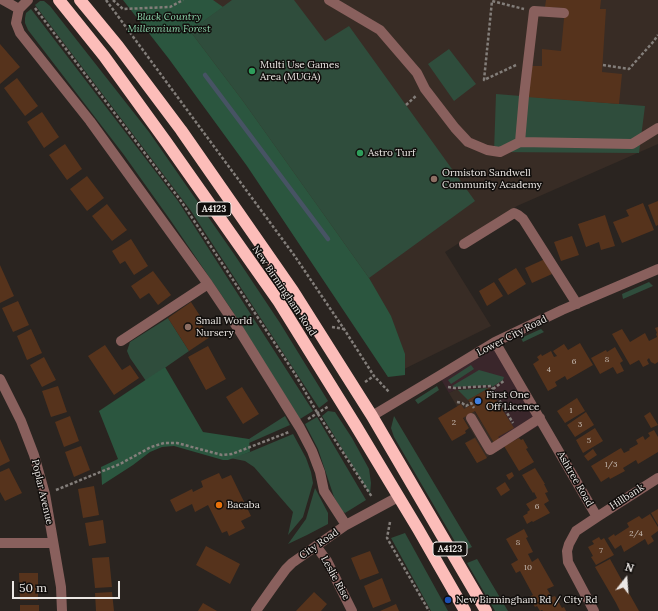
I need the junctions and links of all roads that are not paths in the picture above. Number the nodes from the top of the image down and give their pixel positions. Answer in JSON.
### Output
{"nodes":[{"id":1,"x":3,"y":0,"type":"edge"},
{"id":2,"x":59,"y":0,"type":"edge"},
{"id":3,"x":80,"y":0,"type":"edge"},
{"id":4,"x":329,"y":0,"type":"edge"},
{"id":5,"x":31,"y":3,"type":"edge"},
{"id":6,"x":19,"y":9,"type":"junction"},
{"id":7,"x":564,"y":13,"type":"dead end"},
{"id":8,"x":658,"y":128,"type":"edge"},
{"id":9,"x":520,"y":142,"type":"junction"},
{"id":10,"x":464,"y":244,"type":"dead end"},
{"id":11,"x":658,"y":269,"type":"edge"},
{"id":12,"x":208,"y":284,"type":"junction"},
{"id":13,"x":577,"y":304,"type":"junction"},
{"id":14,"x":121,"y":341,"type":"dead end"},
{"id":15,"x":496,"y":342,"type":"junction"},
{"id":16,"x":0,"y":379,"type":"edge"},
{"id":17,"x":372,"y":416,"type":"junction"},
{"id":18,"x":470,"y":418,"type":"dead end"},
{"id":19,"x":540,"y":418,"type":"junction"},
{"id":20,"x":356,"y":426,"type":"junction"},
{"id":21,"x":658,"y":478,"type":"edge"},
{"id":22,"x":414,"y":488,"type":"junction"},
{"id":23,"x":398,"y":497,"type":"junction"},
{"id":24,"x":597,"y":517,"type":"junction"},
{"id":25,"x":346,"y":525,"type":"junction"},
{"id":26,"x":0,"y":543,"type":"edge"},
{"id":27,"x":53,"y":543,"type":"junction"},
{"id":28,"x":316,"y":546,"type":"junction"},
{"id":29,"x":62,"y":611,"type":"edge"},
{"id":30,"x":256,"y":611,"type":"edge"},
{"id":31,"x":352,"y":611,"type":"edge"},
{"id":32,"x":465,"y":611,"type":"edge"},
{"id":33,"x":486,"y":611,"type":"edge"},
{"id":34,"x":594,"y":611,"type":"edge"}],
"edges":[{"from":1,"to":6,"type":"street"},
{"from":2,"to":20,"type":"highway","name":"New Birmingham Road","number":"A4123"},
{"from":3,"to":17,"type":"highway","name":"New Birmingham Road","number":"A4123"},
{"from":4,"to":9,"type":"street"},
{"from":5,"to":6,"type":"street"},
{"from":6,"to":12,"type":"street"},
{"from":7,"to":9,"type":"street"},
{"from":8,"to":9,"type":"street"},
{"from":10,"to":13,"type":"street"},
{"from":11,"to":13,"type":"street","name":"Lower City Road"},
{"from":12,"to":14,"type":"street"},
{"from":12,"to":25,"type":"street"},
{"from":13,"to":15,"type":"street","name":"Lower City Road"},
{"from":15,"to":17,"type":"street","name":"Lower City Road"},
{"from":15,"to":19,"type":"street","name":"Ashtree Road"},
{"from":16,"to":27,"type":"street","name":"Poplar Avenue"},
{"from":17,"to":20,"type":"highway"},
{"from":17,"to":22,"type":"highway","name":"New Birmingham Road","number":"A4123"},
{"from":18,"to":19,"type":"street"},
{"from":19,"to":24,"type":"street","name":"Ashtree Road"},
{"from":20,"to":23,"type":"highway","name":"New Birmingham Road","number":"A4123"},
{"from":21,"to":24,"type":"street","name":"Hillbank"},
{"from":22,"to":23,"type":"highway"},
{"from":22,"to":33,"type":"highway","name":"New Birmingham Road","number":"A4123"},
{"from":23,"to":25,"type":"street","name":"City Road"},
{"from":23,"to":32,"type":"highway","name":"New Birmingham Road","number":"A4123"},
{"from":24,"to":34,"type":"street","name":"Ashtree Road"},
{"from":25,"to":28,"type":"street","name":"City Road"},
{"from":26,"to":27,"type":"street"},
{"from":27,"to":29,"type":"street","name":"Poplar Avenue"},
{"from":28,"to":30,"type":"street","name":"City Road"},
{"from":28,"to":31,"type":"street","name":"Leslie Rise"}]}
